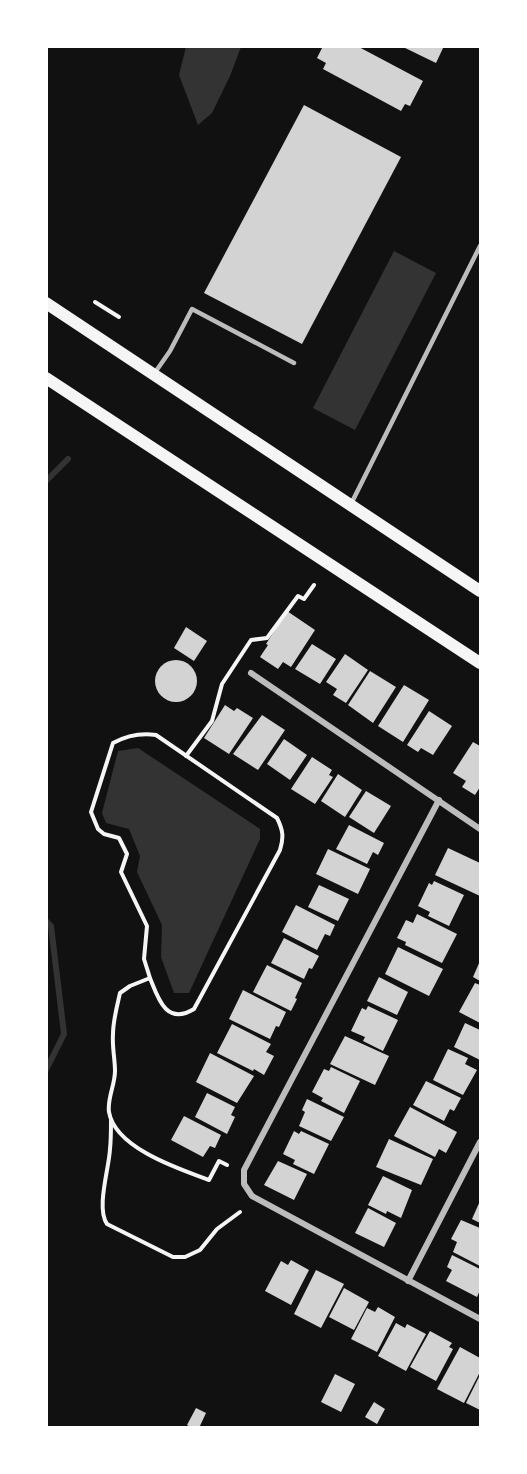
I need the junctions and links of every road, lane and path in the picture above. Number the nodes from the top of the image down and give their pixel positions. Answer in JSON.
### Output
{"nodes":[{"id":1,"x":480,"y":246,"type":"edge"},
{"id":2,"x":95,"y":302,"type":"dead end"},
{"id":3,"x":46,"y":303,"type":"edge"},
{"id":4,"x":119,"y":317,"type":"dead end"},
{"id":5,"x":294,"y":363,"type":"dead end"},
{"id":6,"x":154,"y":374,"type":"junction"},
{"id":7,"x":46,"y":378,"type":"edge"},
{"id":8,"x":350,"y":504,"type":"junction"},
{"id":9,"x":480,"y":591,"type":"edge"},
{"id":10,"x":480,"y":663,"type":"edge"},
{"id":11,"x":251,"y":673,"type":"dead end"},
{"id":12,"x":439,"y":800,"type":"junction"},
{"id":13,"x":480,"y":829,"type":"edge"},
{"id":14,"x":150,"y":978,"type":"junction"},
{"id":15,"x":111,"y":1118,"type":"junction"},
{"id":16,"x":480,"y":1142,"type":"edge"},
{"id":17,"x":227,"y":1164,"type":"dead end"},
{"id":18,"x":240,"y":1212,"type":"dead end"},
{"id":19,"x":408,"y":1281,"type":"junction"},
{"id":20,"x":480,"y":1319,"type":"edge"}],
"edges":[{"from":1,"to":8,"type":"lane"},
{"from":2,"to":4,"type":"path"},
{"from":3,"to":6,"type":"main road"},
{"from":5,"to":6,"type":"lane"},
{"from":6,"to":8,"type":"main road"},
{"from":7,"to":10,"type":"main road"},
{"from":8,"to":9,"type":"main road"},
{"from":11,"to":12,"type":"street"},
{"from":12,"to":13,"type":"street"},
{"from":12,"to":19,"type":"street"},
{"from":14,"to":14,"type":"path"},
{"from":14,"to":15,"type":"path"},
{"from":15,"to":17,"type":"path"},
{"from":15,"to":18,"type":"path"},
{"from":16,"to":19,"type":"street"},
{"from":19,"to":20,"type":"street"}]}
